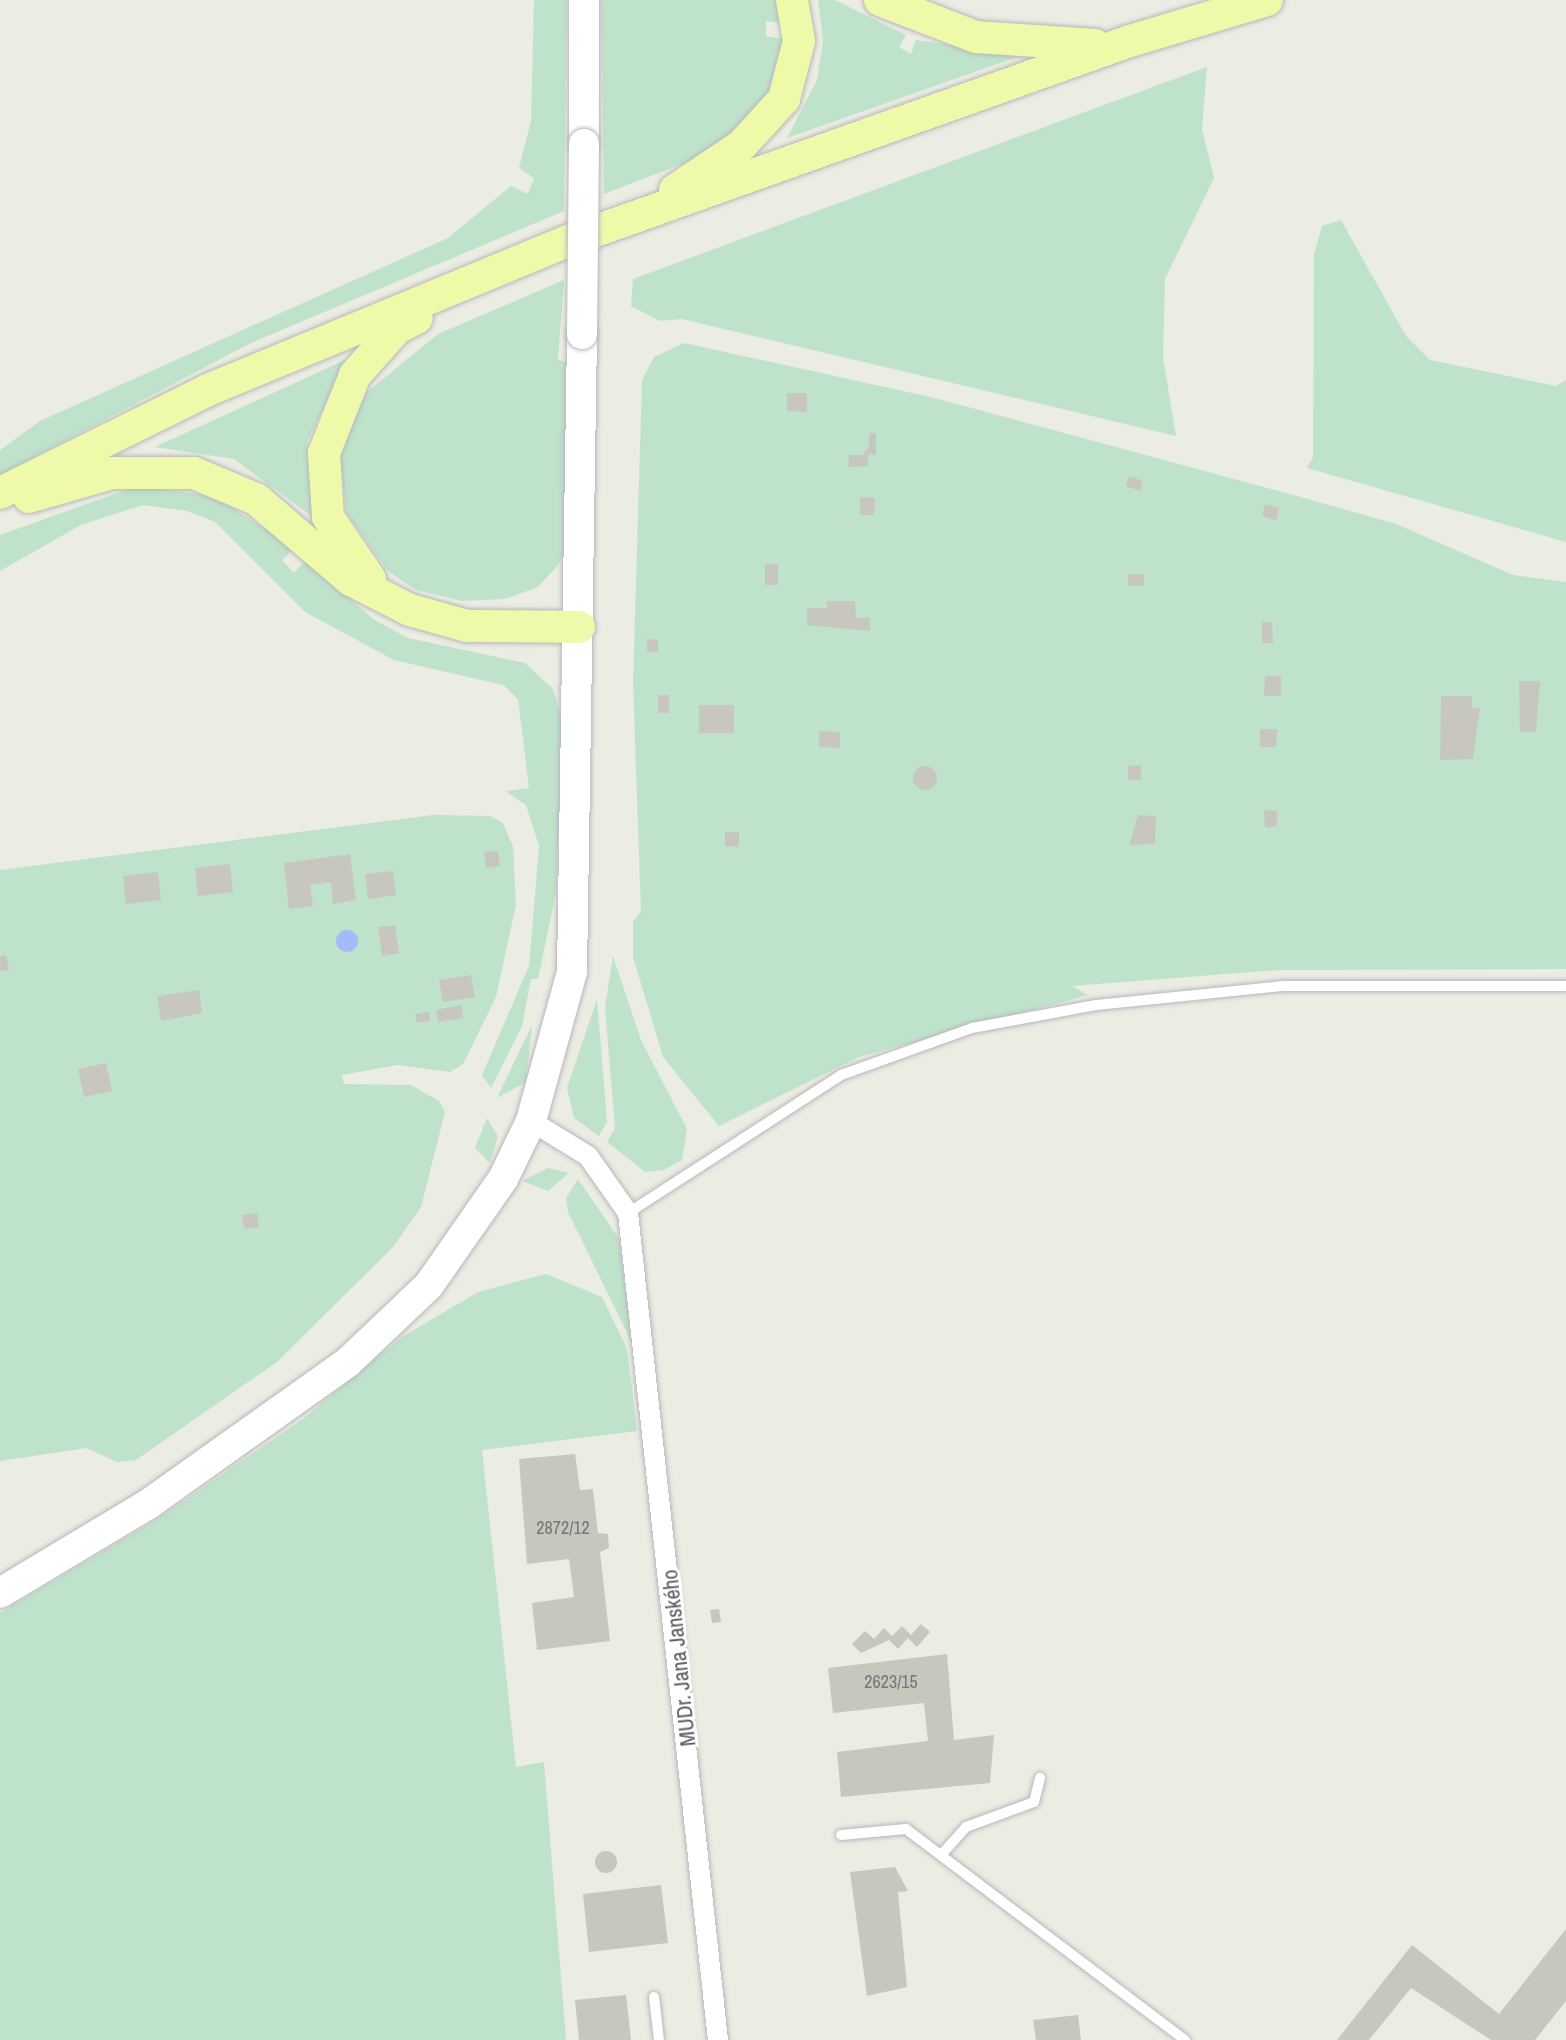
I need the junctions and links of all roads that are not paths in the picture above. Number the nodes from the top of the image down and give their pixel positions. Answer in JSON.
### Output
{"nodes":[{"id":1,"x":584,"y":0,"type":"edge"},
{"id":2,"x":792,"y":0,"type":"edge"},
{"id":3,"x":880,"y":0,"type":"edge"},
{"id":4,"x":1267,"y":0,"type":"edge"},
{"id":5,"x":1130,"y":41,"type":"junction"},
{"id":6,"x":605,"y":227,"type":"junction"},
{"id":7,"x":535,"y":256,"type":"junction"},
{"id":8,"x":0,"y":493,"type":"edge"},
{"id":9,"x":0,"y":509,"type":"edge"},
{"id":10,"x":381,"y":594,"type":"junction"},
{"id":11,"x":579,"y":627,"type":"junction"},
{"id":12,"x":1566,"y":986,"type":"edge"},
{"id":13,"x":531,"y":1121,"type":"junction"},
{"id":14,"x":628,"y":1213,"type":"junction"},
{"id":15,"x":0,"y":1593,"type":"edge"},
{"id":16,"x":1040,"y":1778,"type":"dead end"},
{"id":17,"x":841,"y":1835,"type":"dead end"},
{"id":18,"x":941,"y":1855,"type":"junction"},
{"id":19,"x":654,"y":1997,"type":"dead end"},
{"id":20,"x":659,"y":2040,"type":"edge"},
{"id":21,"x":718,"y":2040,"type":"edge"},
{"id":22,"x":1185,"y":2040,"type":"edge"}],
"edges":[{"from":1,"to":11,"type":"main road","bridge":true},
{"from":2,"to":6,"type":"main road"},
{"from":3,"to":5,"type":"main road"},
{"from":4,"to":5,"type":"main road"},
{"from":5,"to":6,"type":"main road"},
{"from":6,"to":7,"type":"main road"},
{"from":7,"to":8,"type":"main road"},
{"from":7,"to":10,"type":"main road"},
{"from":9,"to":10,"type":"main road"},
{"from":10,"to":11,"type":"main road"},
{"from":11,"to":13,"type":"main road"},
{"from":12,"to":14,"type":"lane"},
{"from":13,"to":14,"type":"street"},
{"from":13,"to":15,"type":"main road"},
{"from":14,"to":21,"type":"street","name":"MUDr. Jana Janského"},
{"from":16,"to":18,"type":"lane"},
{"from":17,"to":18,"type":"lane"},
{"from":18,"to":22,"type":"lane"},
{"from":19,"to":20,"type":"lane"}]}
